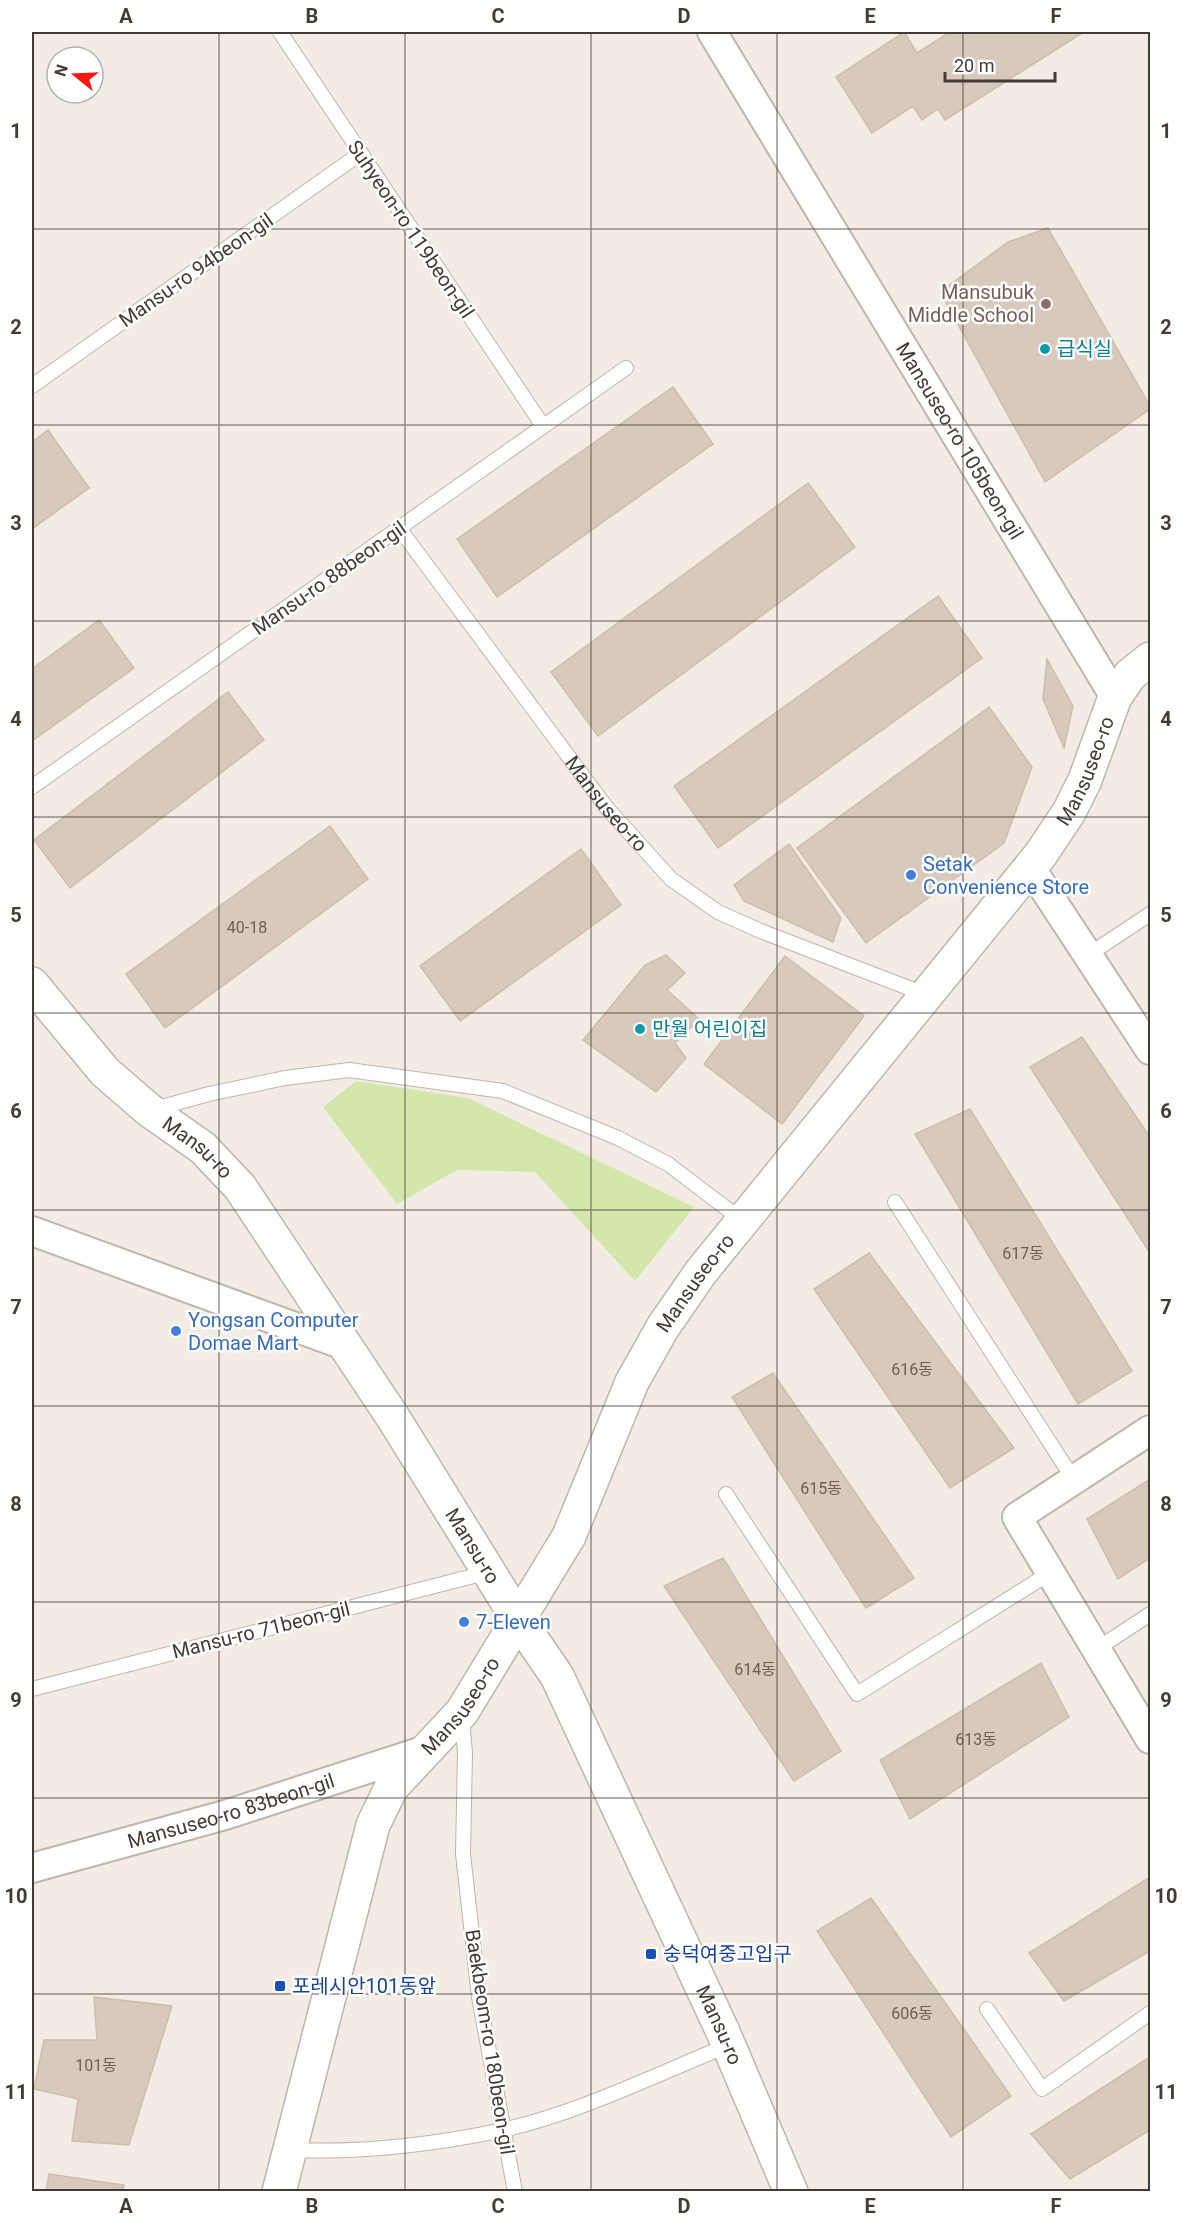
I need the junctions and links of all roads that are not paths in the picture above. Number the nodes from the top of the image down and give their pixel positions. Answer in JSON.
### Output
{"nodes":[{"id":1,"x":280,"y":32,"type":"edge"},
{"id":2,"x":712,"y":32,"type":"edge"},
{"id":3,"x":361,"y":153,"type":"junction"},
{"id":4,"x":626,"y":368,"type":"dead end"},
{"id":5,"x":32,"y":386,"type":"edge"},
{"id":6,"x":543,"y":426,"type":"junction"},
{"id":7,"x":399,"y":528,"type":"junction"},
{"id":8,"x":1150,"y":659,"type":"edge"},
{"id":9,"x":1115,"y":697,"type":"junction"},
{"id":10,"x":32,"y":787,"type":"edge"},
{"id":11,"x":1030,"y":867,"type":"junction"},
{"id":12,"x":1150,"y":915,"type":"edge"},
{"id":13,"x":1088,"y":955,"type":"junction"},
{"id":14,"x":32,"y":984,"type":"edge"},
{"id":15,"x":927,"y":994,"type":"junction"},
{"id":16,"x":1150,"y":1050,"type":"edge"},
{"id":17,"x":149,"y":1110,"type":"junction"},
{"id":18,"x":895,"y":1202,"type":"dead end"},
{"id":19,"x":743,"y":1221,"type":"junction"},
{"id":20,"x":32,"y":1231,"type":"edge"},
{"id":21,"x":344,"y":1345,"type":"junction"},
{"id":22,"x":1150,"y":1430,"type":"edge"},
{"id":23,"x":1074,"y":1480,"type":"junction"},
{"id":24,"x":726,"y":1494,"type":"dead end"},
{"id":25,"x":490,"y":1572,"type":"junction"},
{"id":26,"x":1050,"y":1573,"type":"junction"},
{"id":27,"x":1150,"y":1614,"type":"edge"},
{"id":28,"x":518,"y":1619,"type":"junction"},
{"id":29,"x":1097,"y":1649,"type":"junction"},
{"id":30,"x":32,"y":1689,"type":"edge"},
{"id":31,"x":462,"y":1712,"type":"junction"},
{"id":32,"x":1150,"y":1738,"type":"edge"},
{"id":33,"x":429,"y":1749,"type":"junction"},
{"id":34,"x":32,"y":1868,"type":"edge"},
{"id":35,"x":987,"y":2010,"type":"dead end"},
{"id":36,"x":1150,"y":2013,"type":"edge"},
{"id":37,"x":729,"y":2045,"type":"junction"},
{"id":38,"x":504,"y":2129,"type":"junction"},
{"id":39,"x":290,"y":2150,"type":"junction"},
{"id":40,"x":279,"y":2192,"type":"edge"},
{"id":41,"x":515,"y":2192,"type":"edge"},
{"id":42,"x":791,"y":2192,"type":"edge"}],
"edges":[{"from":1,"to":3,"type":"lane","name":"Suhyeon-ro 119beon-gil"},
{"from":2,"to":9,"type":"street","name":"Mansuseo-ro 105beon-gil"},
{"from":3,"to":5,"type":"lane","name":"Mansu-ro 94beon-gil"},
{"from":3,"to":6,"type":"lane","name":"Suhyeon-ro 119beon-gil"},
{"from":4,"to":6,"type":"lane","name":"Mansu-ro 88beon-gil"},
{"from":6,"to":7,"type":"lane","name":"Mansu-ro 88beon-gil"},
{"from":7,"to":10,"type":"lane","name":"Mansu-ro 88beon-gil"},
{"from":7,"to":15,"type":"lane","name":"Mansuseo-ro"},
{"from":8,"to":9,"type":"street","name":"Mansuseo-ro"},
{"from":9,"to":11,"type":"street","name":"Mansuseo-ro"},
{"from":11,"to":13,"type":"street"},
{"from":11,"to":15,"type":"street","name":"Mansuseo-ro"},
{"from":12,"to":13,"type":"lane"},
{"from":13,"to":16,"type":"street"},
{"from":14,"to":17,"type":"street","name":"Mansu-ro"},
{"from":15,"to":19,"type":"street","name":"Mansuseo-ro"},
{"from":17,"to":19,"type":"lane","name":"Mansuseo-ro"},
{"from":17,"to":21,"type":"street","name":"Mansu-ro"},
{"from":18,"to":23,"type":"lane"},
{"from":19,"to":28,"type":"street","name":"Mansuseo-ro"},
{"from":20,"to":21,"type":"street"},
{"from":21,"to":25,"type":"street","name":"Mansu-ro"},
{"from":22,"to":23,"type":"street"},
{"from":23,"to":26,"type":"street"},
{"from":24,"to":26,"type":"lane"},
{"from":25,"to":28,"type":"street","name":"Mansu-ro"},
{"from":25,"to":30,"type":"lane","name":"Mansu-ro 71beon-gil"},
{"from":26,"to":29,"type":"street"},
{"from":27,"to":29,"type":"lane"},
{"from":28,"to":31,"type":"street","name":"Mansuseo-ro"},
{"from":28,"to":37,"type":"street","name":"Mansu-ro"},
{"from":29,"to":32,"type":"street"},
{"from":31,"to":33,"type":"street","name":"Mansuseo-ro"},
{"from":31,"to":38,"type":"lane","name":"Baekbeom-ro 180beon-gil"},
{"from":33,"to":34,"type":"street","name":"Mansuseo-ro 83beon-gil"},
{"from":33,"to":39,"type":"street","name":"Mansuseo-ro"},
{"from":35,"to":36,"type":"lane"},
{"from":37,"to":38,"type":"lane"},
{"from":37,"to":42,"type":"street","name":"Mansu-ro"},
{"from":38,"to":39,"type":"lane"},
{"from":38,"to":41,"type":"lane","name":"Baekbeom-ro 180beon-gil"},
{"from":39,"to":40,"type":"street","name":"Mansuseo-ro"}]}
